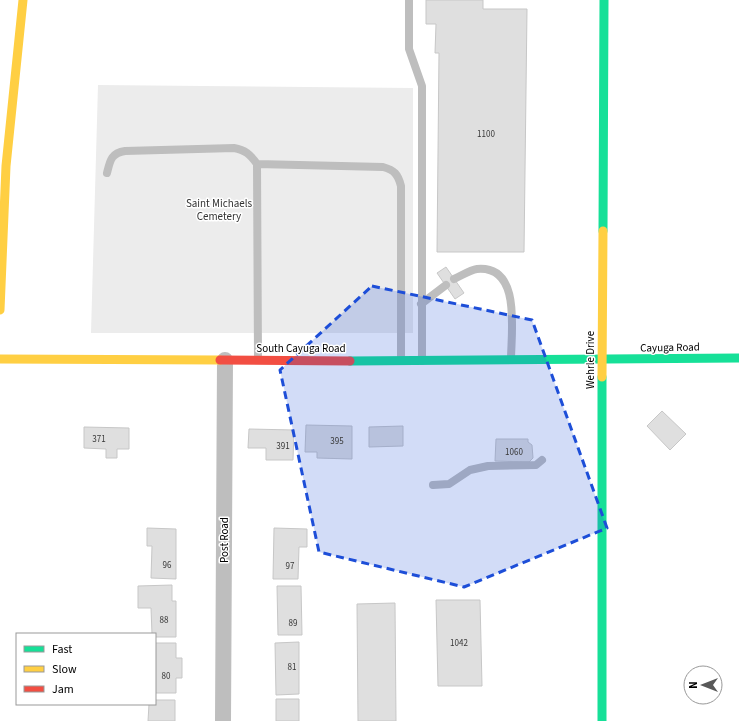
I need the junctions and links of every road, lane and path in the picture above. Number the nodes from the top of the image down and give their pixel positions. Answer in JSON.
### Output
{"nodes":[{"id":1,"x":23,"y":0,"type":"edge"},
{"id":2,"x":409,"y":0,"type":"edge"},
{"id":3,"x":604,"y":0,"type":"edge"},
{"id":4,"x":257,"y":164,"type":"junction"},
{"id":5,"x":107,"y":173,"type":"dead end"},
{"id":6,"x":454,"y":279,"type":"dead end"},
{"id":7,"x":446,"y":285,"type":"dead end"},
{"id":8,"x":422,"y":304,"type":"junction"},
{"id":9,"x":0,"y":310,"type":"edge"},
{"id":10,"x":739,"y":358,"type":"edge"},
{"id":11,"x":0,"y":359,"type":"edge"},
{"id":12,"x":225,"y":360,"type":"junction"},
{"id":13,"x":258,"y":360,"type":"junction"},
{"id":14,"x":511,"y":360,"type":"junction"},
{"id":15,"x":602,"y":360,"type":"junction"},
{"id":16,"x":401,"y":361,"type":"junction"},
{"id":17,"x":422,"y":361,"type":"junction"},
{"id":18,"x":542,"y":460,"type":"dead end"},
{"id":19,"x":433,"y":484,"type":"dead end"},
{"id":20,"x":222,"y":721,"type":"edge"},
{"id":21,"x":602,"y":721,"type":"edge"}],
"edges":[{"from":1,"to":9,"type":"main road"},
{"from":2,"to":8,"type":"lane"},
{"from":3,"to":15,"type":"main road","name":"Wehrle Drive"},
{"from":4,"to":5,"type":"lane"},
{"from":4,"to":13,"type":"lane"},
{"from":4,"to":16,"type":"lane"},
{"from":6,"to":14,"type":"lane"},
{"from":7,"to":8,"type":"lane"},
{"from":8,"to":17,"type":"lane"},
{"from":10,"to":15,"type":"main road","name":"Cayuga Road"},
{"from":11,"to":12,"type":"main road","name":"South Cayuga Road"},
{"from":12,"to":13,"type":"main road","name":"South Cayuga Road"},
{"from":12,"to":20,"type":"street","name":"Post Road"},
{"from":13,"to":16,"type":"main road","name":"South Cayuga Road"},
{"from":14,"to":15,"type":"main road","name":"South Cayuga Road"},
{"from":14,"to":17,"type":"main road","name":"South Cayuga Road"},
{"from":15,"to":21,"type":"main road","name":"Wehrle Drive"},
{"from":16,"to":17,"type":"main road","name":"South Cayuga Road"},
{"from":18,"to":19,"type":"lane"}]}
